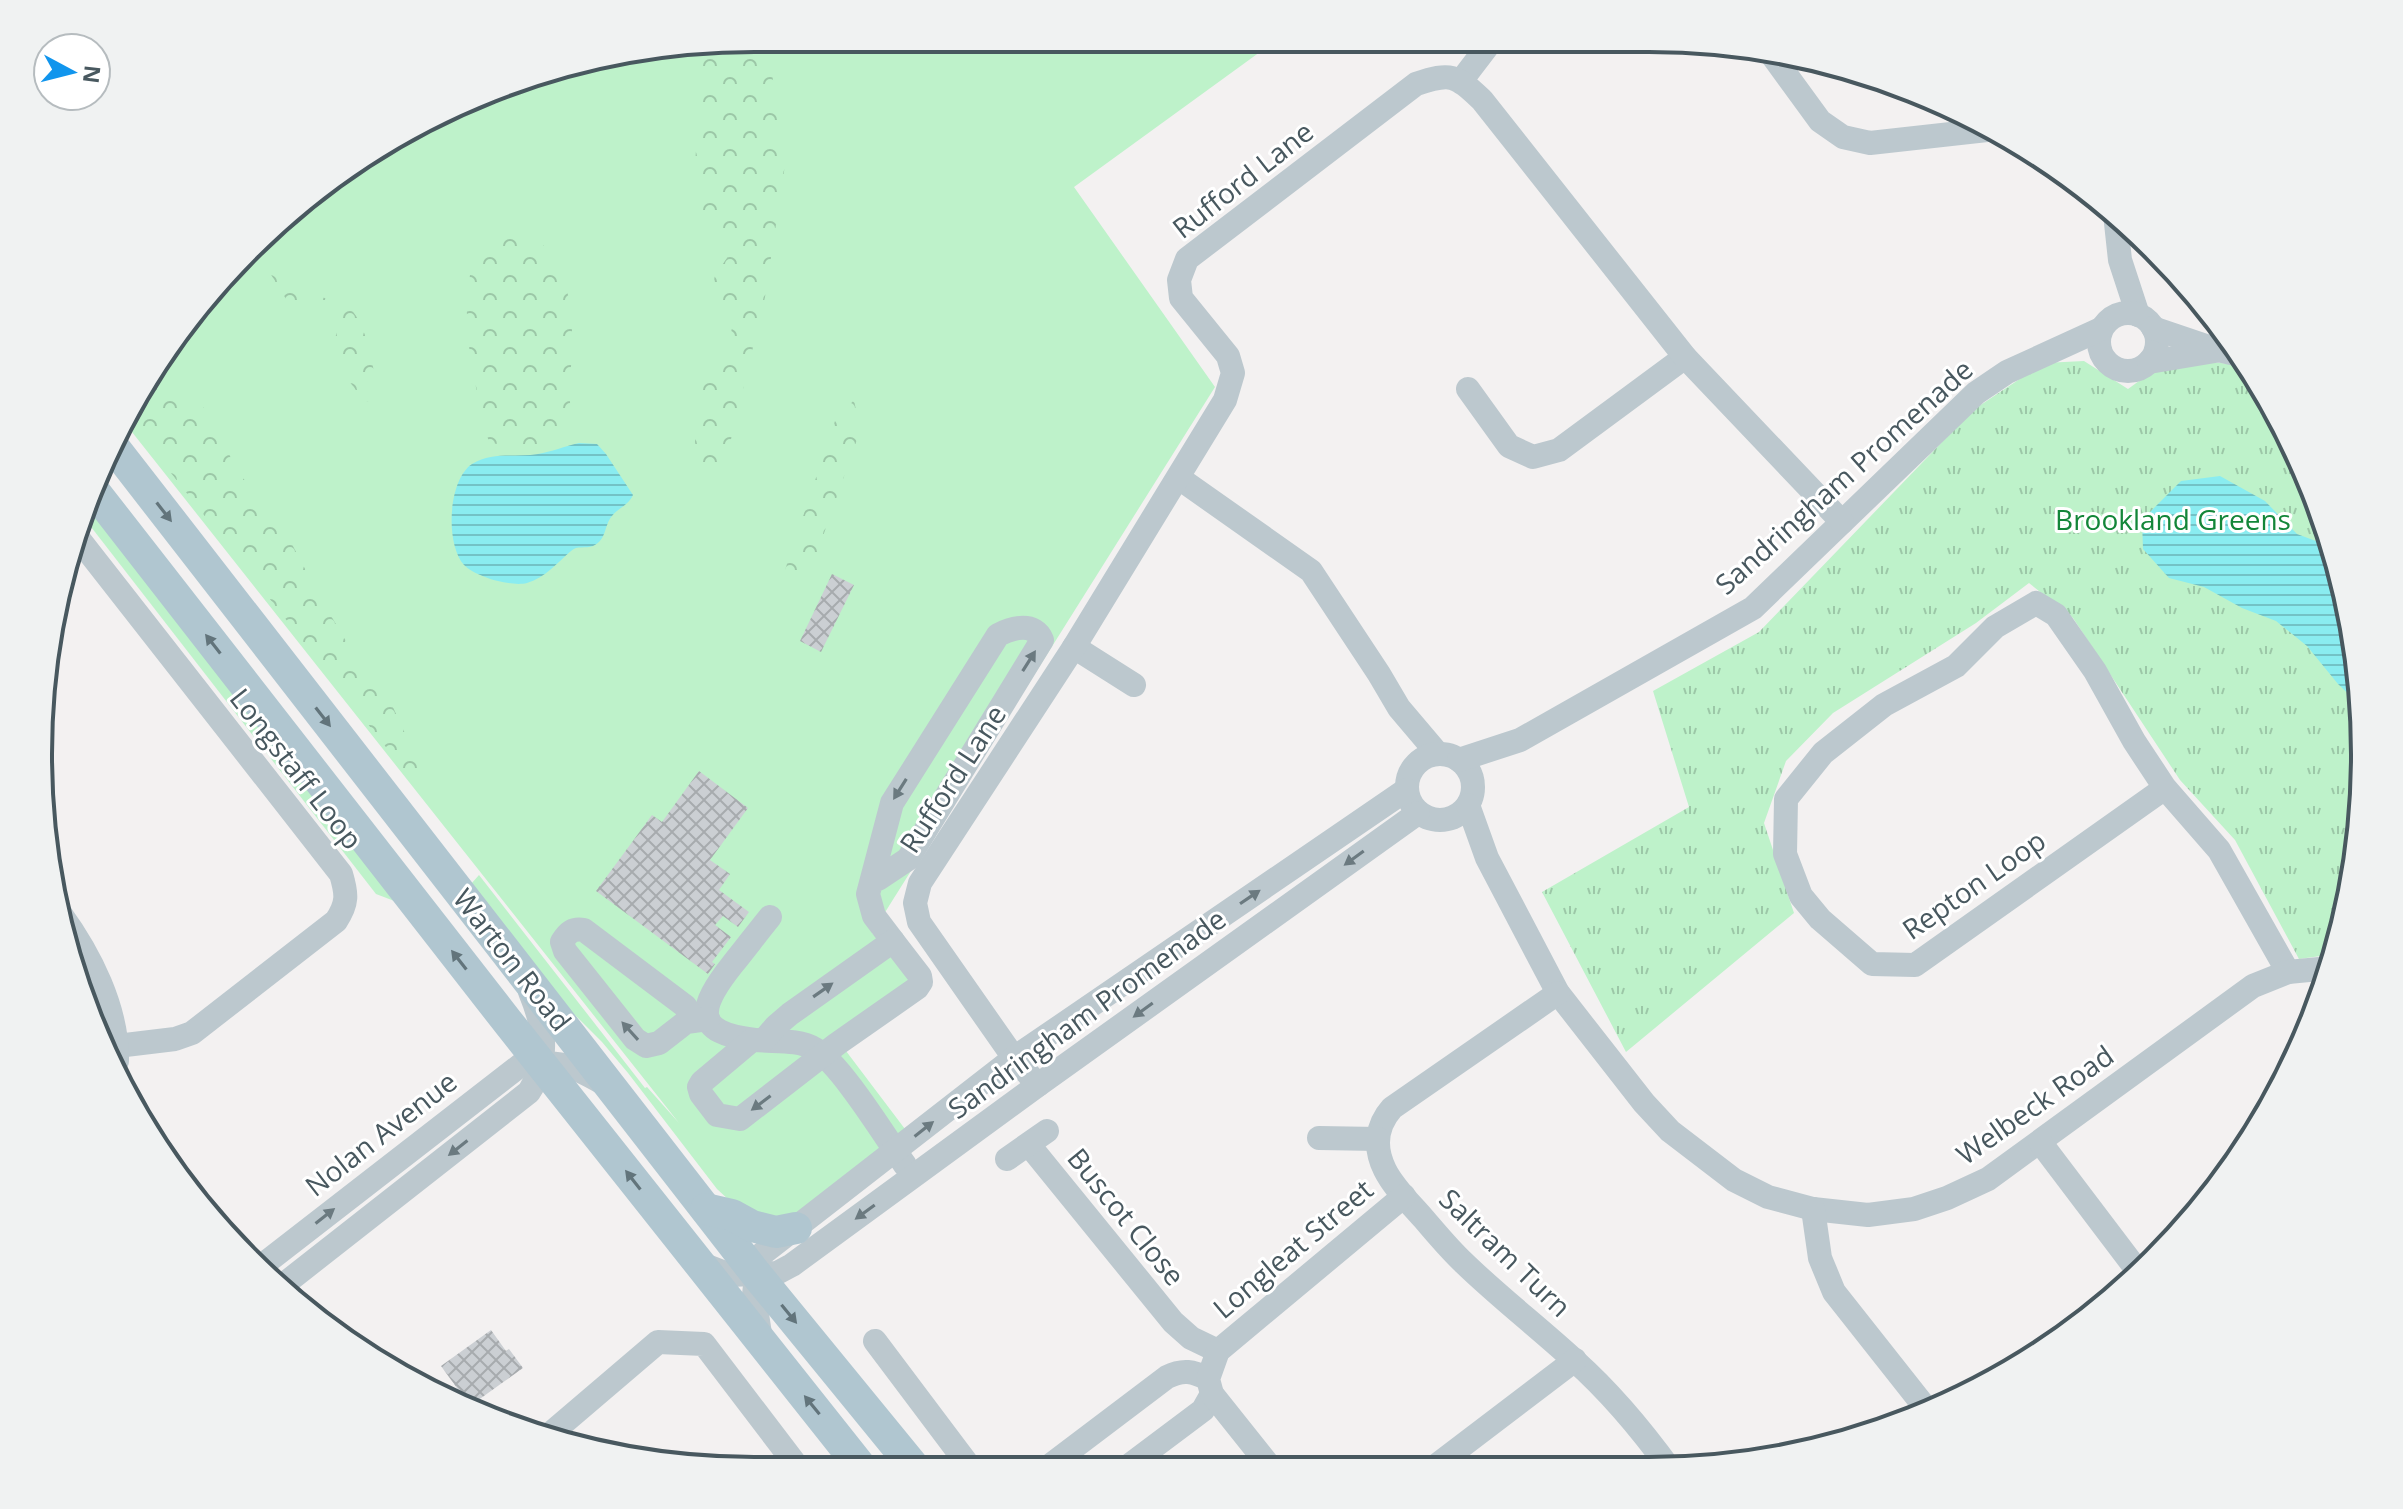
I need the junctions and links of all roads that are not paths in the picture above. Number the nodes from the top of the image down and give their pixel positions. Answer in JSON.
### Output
{"nodes":[{"id":1,"x":1483,"y":52,"type":"edge"},
{"id":2,"x":1778,"y":64,"type":"edge"},
{"id":3,"x":1461,"y":81,"type":"junction"},
{"id":4,"x":1973,"y":132,"type":"edge"},
{"id":5,"x":2117,"y":231,"type":"edge"},
{"id":6,"x":2120,"y":260,"type":"junction"},
{"id":7,"x":2146,"y":321,"type":"junction"},
{"id":8,"x":2107,"y":323,"type":"junction"},
{"id":9,"x":2223,"y":351,"type":"edge"},
{"id":10,"x":2225,"y":353,"type":"edge"},
{"id":11,"x":1685,"y":357,"type":"junction"},
{"id":12,"x":2044,"y":357,"type":"junction"},
{"id":13,"x":2149,"y":362,"type":"junction"},
{"id":14,"x":2112,"y":367,"type":"junction"},
{"id":15,"x":1468,"y":389,"type":"dead end"},
{"id":16,"x":119,"y":454,"type":"edge"},
{"id":17,"x":1179,"y":478,"type":"junction"},
{"id":18,"x":100,"y":499,"type":"edge"},
{"id":19,"x":1842,"y":522,"type":"junction"},
{"id":20,"x":84,"y":546,"type":"edge"},
{"id":21,"x":1074,"y":647,"type":"junction"},
{"id":22,"x":1134,"y":685,"type":"dead end"},
{"id":23,"x":1520,"y":740,"type":"junction"},
{"id":24,"x":1438,"y":759,"type":"junction"},
{"id":25,"x":2165,"y":788,"type":"junction"},
{"id":26,"x":1406,"y":790,"type":"junction"},
{"id":27,"x":1470,"y":794,"type":"junction"},
{"id":28,"x":1418,"y":813,"type":"junction"},
{"id":29,"x":1445,"y":821,"type":"junction"},
{"id":30,"x":1487,"y":858,"type":"junction"},
{"id":31,"x":872,"y":879,"type":"junction"},
{"id":32,"x":770,"y":917,"type":"dead end"},
{"id":33,"x":893,"y":941,"type":"junction"},
{"id":34,"x":79,"y":945,"type":"edge"},
{"id":35,"x":2317,"y":969,"type":"edge"},
{"id":36,"x":521,"y":971,"type":"junction"},
{"id":37,"x":2288,"y":972,"type":"junction"},
{"id":38,"x":1558,"y":993,"type":"junction"},
{"id":39,"x":701,"y":1020,"type":"junction"},
{"id":40,"x":758,"y":1040,"type":"junction"},
{"id":41,"x":115,"y":1046,"type":"edge"},
{"id":42,"x":119,"y":1054,"type":"edge"},
{"id":43,"x":823,"y":1055,"type":"junction"},
{"id":44,"x":1014,"y":1058,"type":"junction"},
{"id":45,"x":541,"y":1063,"type":"junction"},
{"id":46,"x":1038,"y":1085,"type":"junction"},
{"id":47,"x":612,"y":1088,"type":"junction"},
{"id":48,"x":1319,"y":1138,"type":"dead end"},
{"id":49,"x":1378,"y":1139,"type":"junction"},
{"id":50,"x":2040,"y":1142,"type":"junction"},
{"id":51,"x":896,"y":1152,"type":"junction"},
{"id":52,"x":1007,"y":1159,"type":"dead end"},
{"id":53,"x":913,"y":1176,"type":"junction"},
{"id":54,"x":1404,"y":1196,"type":"junction"},
{"id":55,"x":706,"y":1209,"type":"junction"},
{"id":56,"x":1813,"y":1209,"type":"junction"},
{"id":57,"x":796,"y":1228,"type":"junction"},
{"id":58,"x":268,"y":1261,"type":"edge"},
{"id":59,"x":699,"y":1263,"type":"junction"},
{"id":60,"x":2132,"y":1264,"type":"edge"},
{"id":61,"x":756,"y":1274,"type":"junction"},
{"id":62,"x":289,"y":1281,"type":"edge"},
{"id":63,"x":875,"y":1341,"type":"dead end"},
{"id":64,"x":762,"y":1342,"type":"junction"},
{"id":65,"x":1218,"y":1351,"type":"junction"},
{"id":66,"x":1575,"y":1360,"type":"junction"},
{"id":67,"x":1210,"y":1386,"type":"junction"},
{"id":68,"x":1921,"y":1402,"type":"edge"},
{"id":69,"x":557,"y":1428,"type":"edge"},
{"id":70,"x":1661,"y":1456,"type":"edge"},
{"id":71,"x":790,"y":1457,"type":"edge"},
{"id":72,"x":853,"y":1457,"type":"edge"},
{"id":73,"x":906,"y":1457,"type":"edge"},
{"id":74,"x":962,"y":1457,"type":"edge"},
{"id":75,"x":1061,"y":1457,"type":"edge"},
{"id":76,"x":1140,"y":1457,"type":"edge"},
{"id":77,"x":1263,"y":1457,"type":"edge"},
{"id":78,"x":1447,"y":1457,"type":"edge"}],
"edges":[{"from":1,"to":3,"type":"street"},
{"from":2,"to":4,"type":"street"},
{"from":3,"to":11,"type":"street"},
{"from":3,"to":17,"type":"street","name":"Rufford Lane"},
{"from":5,"to":6,"type":"street"},
{"from":6,"to":7,"type":"street"},
{"from":6,"to":8,"type":"street"},
{"from":7,"to":8,"type":"street"},
{"from":7,"to":9,"type":"street"},
{"from":7,"to":13,"type":"street"},
{"from":8,"to":12,"type":"street","name":"Sandringham Promenade"},
{"from":8,"to":14,"type":"street"},
{"from":10,"to":13,"type":"street"},
{"from":11,"to":15,"type":"street"},
{"from":11,"to":19,"type":"street"},
{"from":12,"to":14,"type":"street"},
{"from":12,"to":19,"type":"street","name":"Sandringham Promenade"},
{"from":13,"to":14,"type":"street"},
{"from":16,"to":36,"type":"main road","name":"Warton Road","one_way":true},
{"from":17,"to":21,"type":"street","name":"Rufford Lane"},
{"from":17,"to":24,"type":"street"},
{"from":45,"to":18,"type":"main road","name":"Warton Road","one_way":true},
{"from":19,"to":23,"type":"street","name":"Sandringham Promenade"},
{"from":20,"to":42,"type":"street","name":"Longstaff Loop"},
{"from":21,"to":22,"type":"street"},
{"from":21,"to":44,"type":"street","name":"Rufford Lane"},
{"from":23,"to":24,"type":"street","name":"Sandringham Promenade"},
{"from":23,"to":27,"type":"street","name":"Sandringham Promenade"},
{"from":24,"to":26,"type":"street"},
{"from":24,"to":27,"type":"street"},
{"from":25,"to":25,"type":"street","name":"Repton Loop"},
{"from":25,"to":37,"type":"street","name":"Repton Loop"},
{"from":26,"to":28,"type":"street"},
{"from":44,"to":26,"type":"street","name":"Sandringham Promenade","one_way":true},
{"from":27,"to":29,"type":"street"},
{"from":27,"to":30,"type":"street","name":"Welbeck Road"},
{"from":28,"to":29,"type":"street"},
{"from":28,"to":46,"type":"street","name":"Sandringham Promenade","one_way":true},
{"from":29,"to":30,"type":"street","name":"Welbeck Road"},
{"from":30,"to":38,"type":"street","name":"Welbeck Road"},
{"from":31,"to":31,"type":"street","one_way":true},
{"from":31,"to":33,"type":"street"},
{"from":32,"to":39,"type":"street"},
{"from":40,"to":33,"type":"street","one_way":true},
{"from":33,"to":43,"type":"street"},
{"from":34,"to":41,"type":"street"},
{"from":35,"to":37,"type":"street","name":"Welbeck Road"},
{"from":36,"to":45,"type":"street","name":"Nolan Avenue"},
{"from":36,"to":47,"type":"main road","name":"Warton Road"},
{"from":37,"to":50,"type":"street","name":"Welbeck Road"},
{"from":38,"to":49,"type":"street"},
{"from":38,"to":56,"type":"street","name":"Welbeck Road"},
{"from":39,"to":39,"type":"street","one_way":true},
{"from":39,"to":40,"type":"street"},
{"from":40,"to":43,"type":"street"},
{"from":43,"to":40,"type":"street","one_way":true},
{"from":43,"to":51,"type":"street"},
{"from":44,"to":46,"type":"street","name":"Rufford Lane"},
{"from":51,"to":44,"type":"street","name":"Sandringham Promenade","one_way":true},
{"from":45,"to":47,"type":"street","name":"Nolan Avenue"},
{"from":58,"to":45,"type":"street","name":"Nolan Avenue","one_way":true},
{"from":59,"to":45,"type":"main road","name":"Warton Road","one_way":true},
{"from":45,"to":62,"type":"street","name":"Nolan Avenue","one_way":true},
{"from":46,"to":53,"type":"street","name":"Sandringham Promenade"},
{"from":47,"to":55,"type":"main road","name":"Warton Road"},
{"from":48,"to":49,"type":"street"},
{"from":49,"to":54,"type":"street","name":"Saltram Turn"},
{"from":50,"to":56,"type":"street","name":"Welbeck Road"},
{"from":50,"to":60,"type":"street"},
{"from":51,"to":53,"type":"street"},
{"from":51,"to":57,"type":"street","name":"Sandringham Promenade"},
{"from":52,"to":65,"type":"street","name":"Buscot Close"},
{"from":53,"to":61,"type":"street","name":"Sandringham Promenade","one_way":true},
{"from":54,"to":65,"type":"street","name":"Longleat Street"},
{"from":54,"to":66,"type":"street","name":"Saltram Turn"},
{"from":55,"to":57,"type":"main road"},
{"from":55,"to":61,"type":"main road","name":"Warton Road"},
{"from":56,"to":68,"type":"street"},
{"from":57,"to":61,"type":"street","name":"Sandringham Promenade"},
{"from":59,"to":61,"type":"street"},
{"from":59,"to":64,"type":"main road","name":"Warton Road"},
{"from":61,"to":64,"type":"street"},
{"from":61,"to":73,"type":"main road","name":"Warton Road","one_way":true},
{"from":63,"to":74,"type":"street"},
{"from":72,"to":64,"type":"main road","name":"Warton Road","one_way":true},
{"from":65,"to":67,"type":"street","name":"Longleat Street"},
{"from":66,"to":70,"type":"street","name":"Saltram Turn"},
{"from":66,"to":78,"type":"street"},
{"from":67,"to":75,"type":"street"},
{"from":67,"to":76,"type":"street"},
{"from":67,"to":77,"type":"street"},
{"from":69,"to":71,"type":"street"}]}
